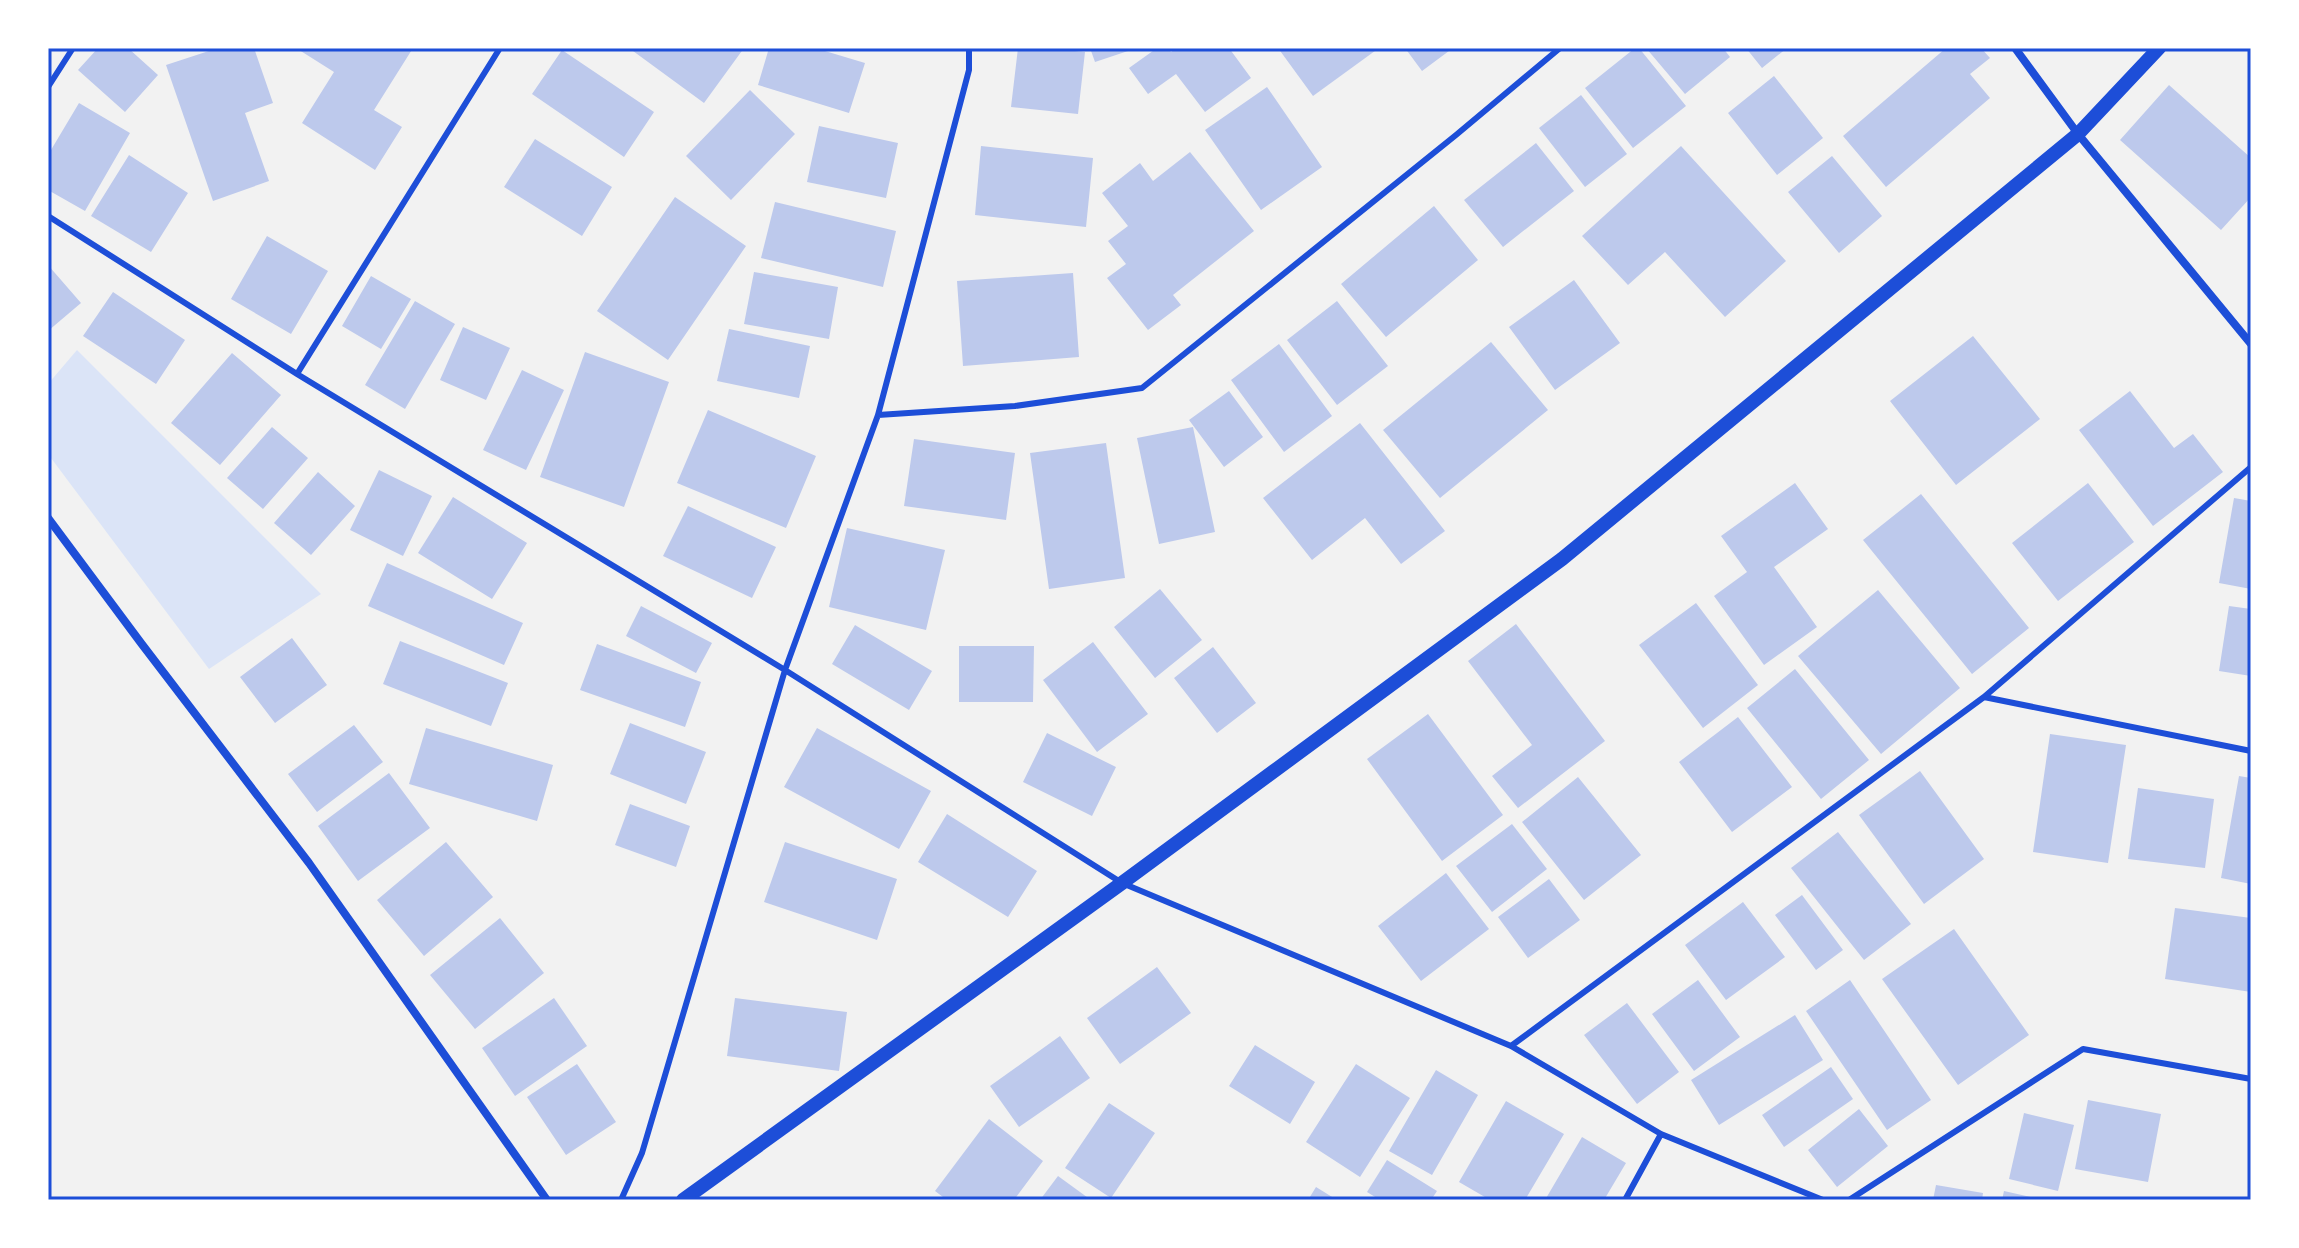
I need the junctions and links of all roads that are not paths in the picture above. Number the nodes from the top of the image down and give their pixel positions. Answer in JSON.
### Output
{"nodes":[{"id":1,"x":73,"y":48,"type":"edge"},
{"id":2,"x":500,"y":48,"type":"edge"},
{"id":3,"x":969,"y":48,"type":"edge"},
{"id":4,"x":1560,"y":48,"type":"edge"},
{"id":5,"x":2015,"y":48,"type":"edge"},
{"id":6,"x":2159,"y":48,"type":"edge"},
{"id":7,"x":48,"y":87,"type":"edge"},
{"id":8,"x":2078,"y":134,"type":"junction"},
{"id":9,"x":48,"y":216,"type":"edge"},
{"id":10,"x":2251,"y":344,"type":"edge"},
{"id":11,"x":297,"y":374,"type":"junction"},
{"id":12,"x":878,"y":415,"type":"junction"},
{"id":13,"x":2251,"y":467,"type":"edge"},
{"id":14,"x":48,"y":518,"type":"edge"},
{"id":15,"x":785,"y":670,"type":"junction"},
{"id":16,"x":1984,"y":697,"type":"junction"},
{"id":17,"x":2251,"y":751,"type":"edge"},
{"id":18,"x":1122,"y":883,"type":"junction"},
{"id":19,"x":1511,"y":1046,"type":"junction"},
{"id":20,"x":2251,"y":1079,"type":"edge"},
{"id":21,"x":1661,"y":1134,"type":"junction"},
{"id":22,"x":547,"y":1200,"type":"edge"},
{"id":23,"x":621,"y":1200,"type":"edge"},
{"id":24,"x":683,"y":1200,"type":"edge"},
{"id":25,"x":1625,"y":1200,"type":"edge"},
{"id":26,"x":1823,"y":1200,"type":"edge"},
{"id":27,"x":1849,"y":1200,"type":"edge"}],
"edges":[{"from":1,"to":7,"type":"lane"},
{"from":2,"to":11,"type":"lane"},
{"from":3,"to":12,"type":"lane"},
{"from":4,"to":12,"type":"lane"},
{"from":5,"to":8,"type":"street"},
{"from":6,"to":8,"type":"street"},
{"from":8,"to":10,"type":"street"},
{"from":8,"to":18,"type":"street"},
{"from":9,"to":11,"type":"lane"},
{"from":11,"to":15,"type":"lane"},
{"from":12,"to":15,"type":"lane"},
{"from":13,"to":16,"type":"lane"},
{"from":14,"to":22,"type":"street"},
{"from":15,"to":18,"type":"lane"},
{"from":15,"to":23,"type":"lane"},
{"from":16,"to":17,"type":"lane"},
{"from":16,"to":19,"type":"lane"},
{"from":18,"to":19,"type":"lane"},
{"from":18,"to":24,"type":"street"},
{"from":19,"to":21,"type":"lane"},
{"from":20,"to":27,"type":"lane"},
{"from":21,"to":25,"type":"lane"},
{"from":21,"to":26,"type":"lane"}]}
